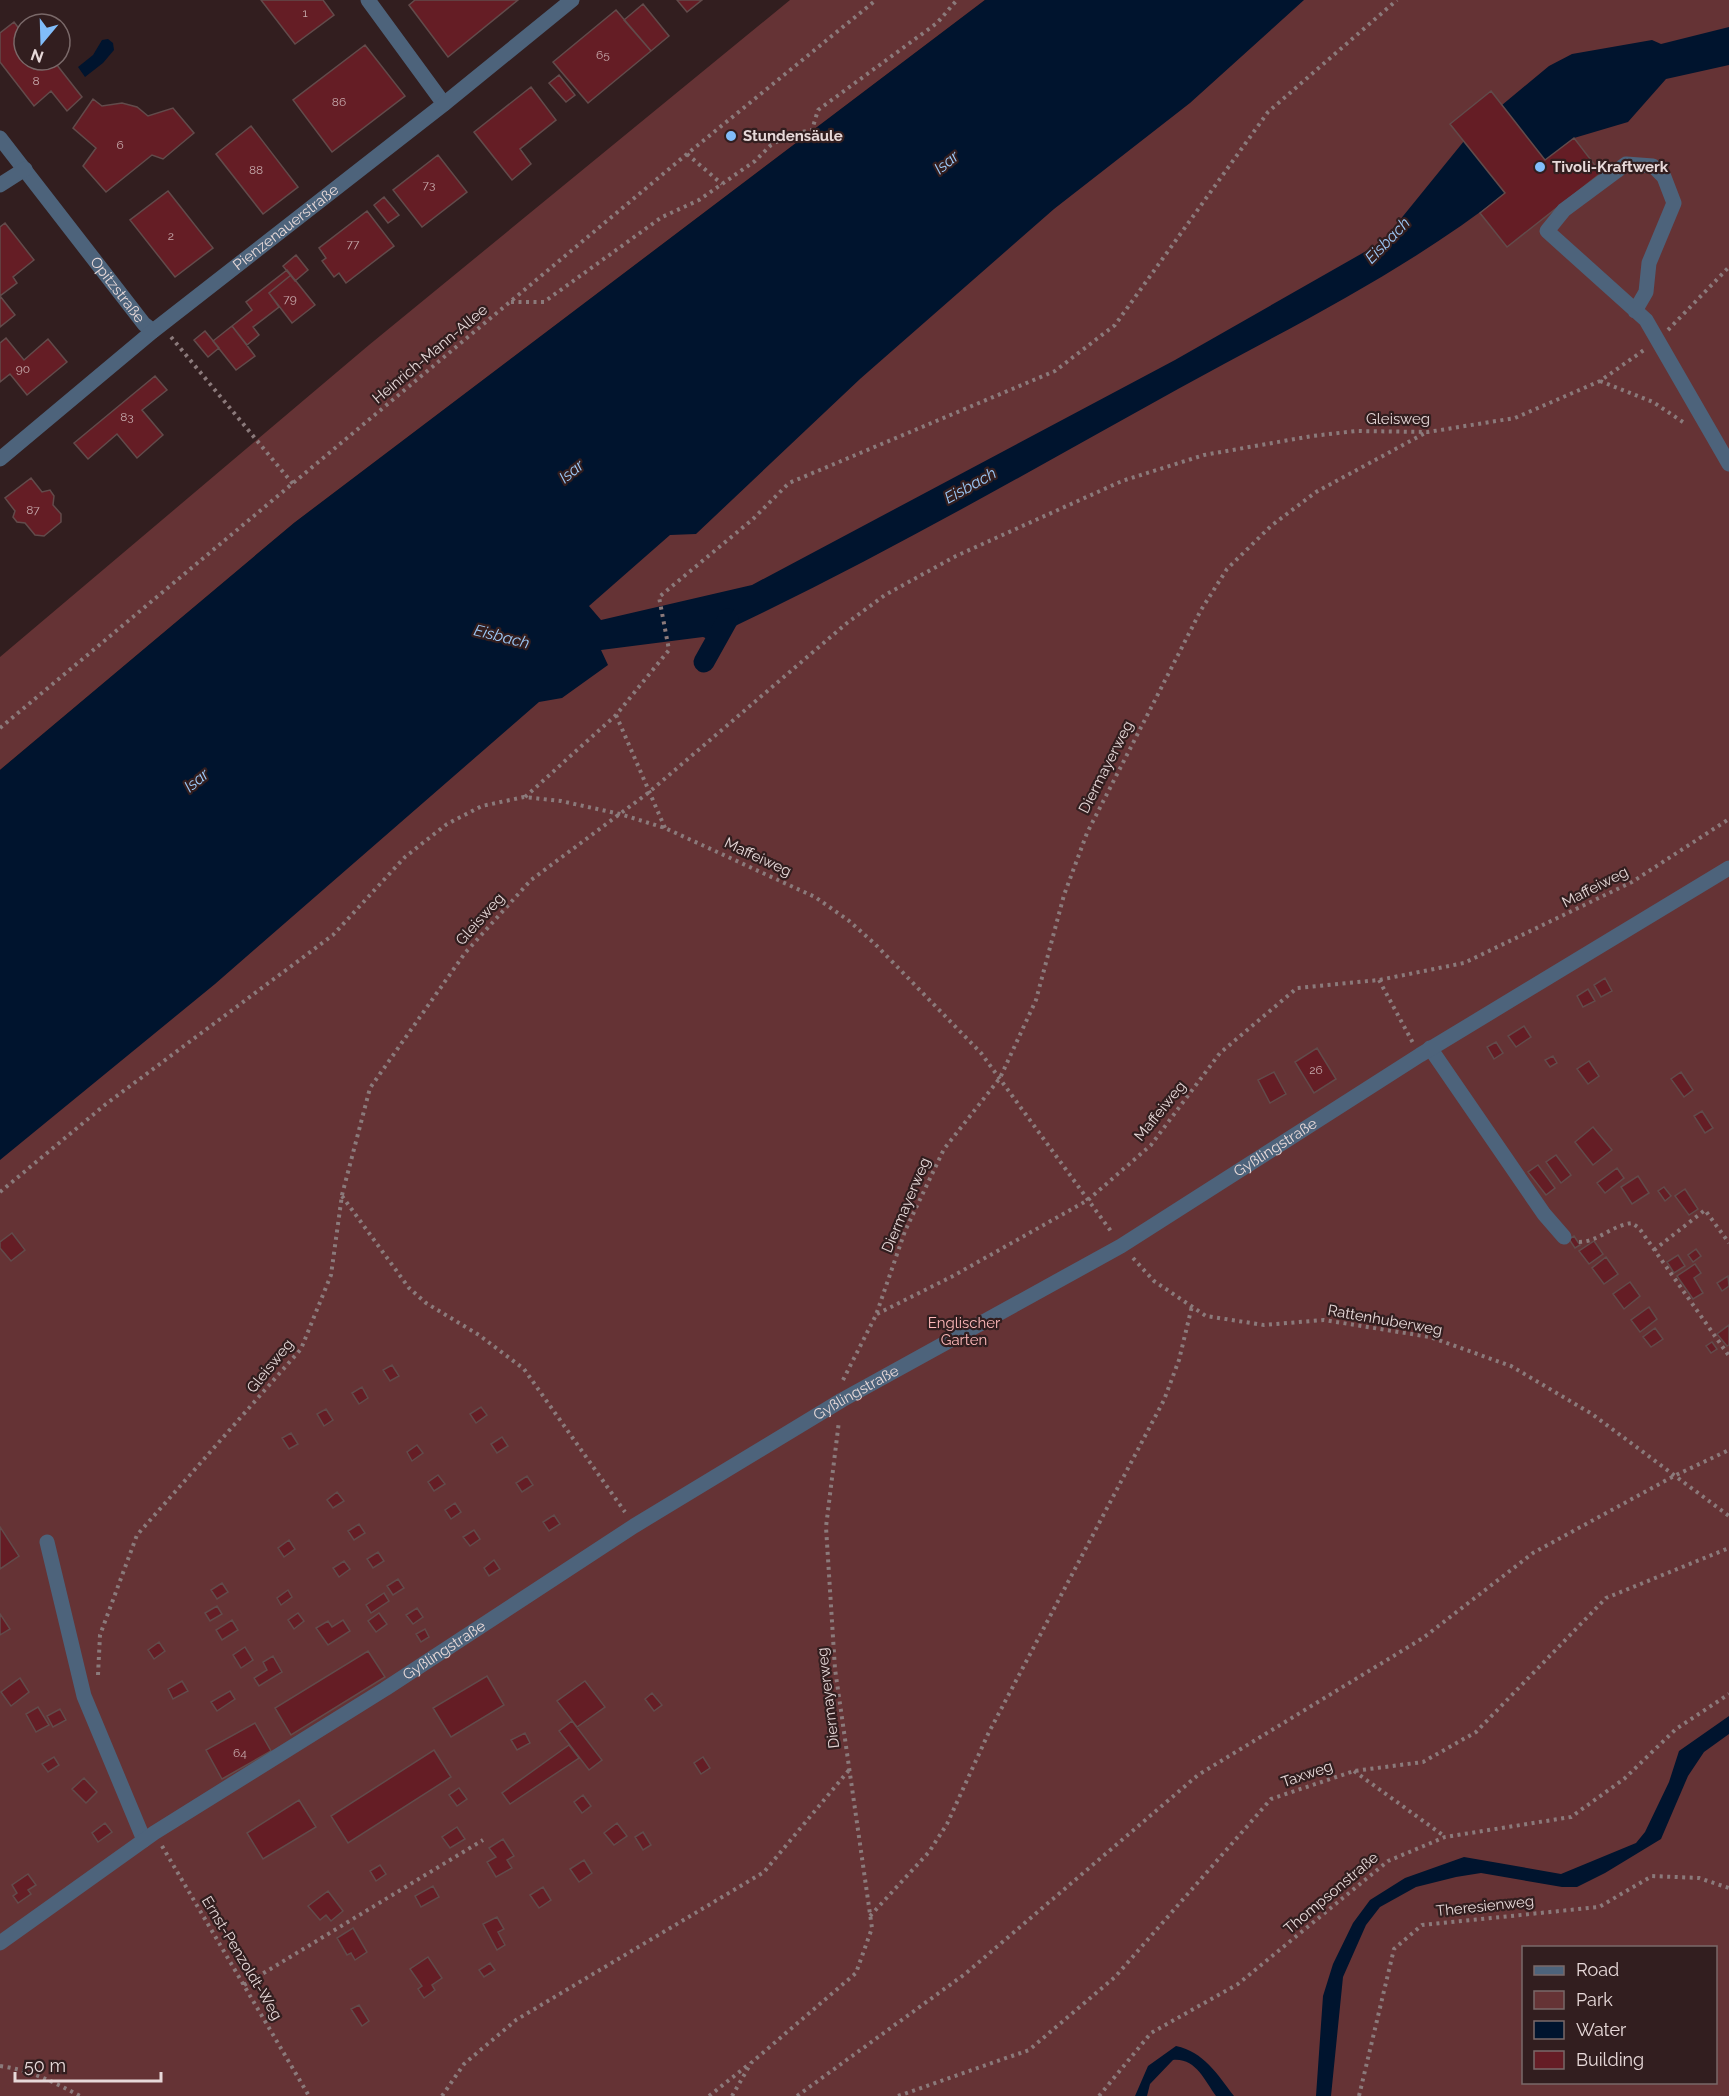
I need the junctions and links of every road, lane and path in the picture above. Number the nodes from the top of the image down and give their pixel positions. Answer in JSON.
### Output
{"nodes":[{"id":1,"x":368,"y":0,"type":"edge"},
{"id":2,"x":572,"y":0,"type":"edge"},
{"id":3,"x":866,"y":0,"type":"edge"},
{"id":4,"x":876,"y":0,"type":"edge"},
{"id":5,"x":957,"y":0,"type":"edge"},
{"id":6,"x":1397,"y":0,"type":"edge"},
{"id":7,"x":870,"y":5,"type":"junction"},
{"id":8,"x":444,"y":104,"type":"junction"},
{"id":9,"x":0,"y":138,"type":"edge"},
{"id":10,"x":687,"y":154,"type":"junction"},
{"id":11,"x":25,"y":170,"type":"junction"},
{"id":12,"x":722,"y":184,"type":"junction"},
{"id":13,"x":0,"y":185,"type":"edge"},
{"id":14,"x":1729,"y":267,"type":"edge"},
{"id":15,"x":511,"y":302,"type":"junction"},
{"id":16,"x":1635,"y":311,"type":"junction"},
{"id":17,"x":153,"y":331,"type":"junction"},
{"id":18,"x":1658,"y":340,"type":"junction"},
{"id":19,"x":1600,"y":381,"type":"junction"},
{"id":20,"x":1690,"y":427,"type":"dead end"},
{"id":21,"x":1428,"y":432,"type":"junction"},
{"id":22,"x":0,"y":459,"type":"edge"},
{"id":23,"x":1729,"y":464,"type":"edge"},
{"id":24,"x":293,"y":484,"type":"junction"},
{"id":25,"x":616,"y":716,"type":"junction"},
{"id":26,"x":0,"y":728,"type":"edge"},
{"id":27,"x":648,"y":793,"type":"junction"},
{"id":28,"x":524,"y":797,"type":"junction"},
{"id":29,"x":620,"y":814,"type":"junction"},
{"id":30,"x":1729,"y":819,"type":"edge"},
{"id":31,"x":665,"y":828,"type":"junction"},
{"id":32,"x":1729,"y":868,"type":"edge"},
{"id":33,"x":1378,"y":980,"type":"junction"},
{"id":34,"x":1425,"y":1051,"type":"junction"},
{"id":35,"x":1000,"y":1078,"type":"junction"},
{"id":36,"x":0,"y":1192,"type":"edge"},
{"id":37,"x":342,"y":1195,"type":"junction"},
{"id":38,"x":1088,"y":1200,"type":"junction"},
{"id":39,"x":1563,"y":1237,"type":"joint"},
{"id":40,"x":1729,"y":1243,"type":"edge"},
{"id":41,"x":1121,"y":1246,"type":"junction"},
{"id":42,"x":1654,"y":1251,"type":"junction"},
{"id":43,"x":1192,"y":1306,"type":"junction"},
{"id":44,"x":876,"y":1315,"type":"junction"},
{"id":45,"x":1729,"y":1356,"type":"edge"},
{"id":46,"x":842,"y":1401,"type":"junction"},
{"id":47,"x":1729,"y":1450,"type":"edge"},
{"id":48,"x":1674,"y":1476,"type":"junction"},
{"id":49,"x":1729,"y":1516,"type":"edge"},
{"id":50,"x":634,"y":1526,"type":"junction"},
{"id":51,"x":47,"y":1542,"type":"dead end"},
{"id":52,"x":1729,"y":1548,"type":"edge"},
{"id":53,"x":97,"y":1681,"type":"dead end"},
{"id":54,"x":1729,"y":1694,"type":"edge"},
{"id":55,"x":849,"y":1770,"type":"junction"},
{"id":56,"x":1354,"y":1771,"type":"junction"},
{"id":57,"x":149,"y":1837,"type":"junction"},
{"id":58,"x":1445,"y":1837,"type":"junction"},
{"id":59,"x":483,"y":1840,"type":"dead end"},
{"id":60,"x":1729,"y":1887,"type":"edge"},
{"id":61,"x":870,"y":1916,"type":"junction"},
{"id":62,"x":0,"y":1943,"type":"edge"},
{"id":63,"x":244,"y":1985,"type":"junction"},
{"id":64,"x":751,"y":2063,"type":"junction"},
{"id":65,"x":0,"y":2066,"type":"edge"},
{"id":66,"x":80,"y":2096,"type":"edge"},
{"id":67,"x":309,"y":2096,"type":"edge"},
{"id":68,"x":442,"y":2096,"type":"edge"},
{"id":69,"x":709,"y":2096,"type":"edge"},
{"id":70,"x":732,"y":2096,"type":"edge"},
{"id":71,"x":797,"y":2096,"type":"edge"},
{"id":72,"x":898,"y":2096,"type":"edge"},
{"id":73,"x":1099,"y":2096,"type":"edge"},
{"id":74,"x":1359,"y":2096,"type":"edge"}],
"edges":[{"from":1,"to":8,"type":"street"},
{"from":2,"to":8,"type":"street","name":"Pienzenauerstraße"},
{"from":3,"to":7,"type":"path"},
{"from":4,"to":7,"type":"path","name":"Heinrich-Mann-Allee"},
{"from":5,"to":12,"type":"path"},
{"from":6,"to":25,"type":"path"},
{"from":7,"to":10,"type":"path","name":"Heinrich-Mann-Allee"},
{"from":8,"to":17,"type":"street","name":"Pienzenauerstraße"},
{"from":9,"to":11,"type":"street","name":"Opitzstraße"},
{"from":10,"to":12,"type":"path"},
{"from":10,"to":15,"type":"path","name":"Heinrich-Mann-Allee"},
{"from":11,"to":13,"type":"street"},
{"from":11,"to":17,"type":"street","name":"Opitzstraße"},
{"from":12,"to":15,"type":"path"},
{"from":14,"to":18,"type":"path","name":"Gleisweg"},
{"from":15,"to":24,"type":"path","name":"Heinrich-Mann-Allee"},
{"from":16,"to":16,"type":"street"},
{"from":16,"to":18,"type":"street"},
{"from":17,"to":22,"type":"street","name":"Pienzenauerstraße"},
{"from":17,"to":24,"type":"path","name":"Opitzstraße"},
{"from":18,"to":19,"type":"path","name":"Gleisweg"},
{"from":18,"to":23,"type":"street"},
{"from":19,"to":20,"type":"path"},
{"from":19,"to":21,"type":"path","name":"Gleisweg"},
{"from":21,"to":27,"type":"path","name":"Gleisweg"},
{"from":21,"to":35,"type":"path","name":"Diermayerweg"},
{"from":24,"to":26,"type":"path","name":"Heinrich-Mann-Allee"},
{"from":25,"to":27,"type":"path"},
{"from":25,"to":28,"type":"path"},
{"from":27,"to":29,"type":"path","name":"Gleisweg"},
{"from":27,"to":31,"type":"path"},
{"from":28,"to":29,"type":"path","name":"Maffeiweg"},
{"from":28,"to":36,"type":"path"},
{"from":29,"to":31,"type":"path","name":"Maffeiweg"},
{"from":29,"to":37,"type":"path","name":"Gleisweg"},
{"from":30,"to":33,"type":"path","name":"Maffeiweg"},
{"from":31,"to":35,"type":"path","name":"Maffeiweg"},
{"from":32,"to":34,"type":"street","name":"Gyßlingstraße"},
{"from":33,"to":34,"type":"path"},
{"from":33,"to":38,"type":"path","name":"Maffeiweg"},
{"from":34,"to":39,"type":"street"},
{"from":34,"to":41,"type":"street","name":"Gyßlingstraße"},
{"from":35,"to":38,"type":"path","name":"Maffeiweg"},
{"from":35,"to":44,"type":"path","name":"Diermayerweg"},
{"from":37,"to":50,"type":"path"},
{"from":37,"to":53,"type":"path","name":"Gleisweg"},
{"from":38,"to":41,"type":"path","name":"Rattenhuberweg"},
{"from":38,"to":44,"type":"path"},
{"from":39,"to":42,"type":"path"},
{"from":40,"to":42,"type":"path"},
{"from":41,"to":43,"type":"path","name":"Rattenhuberweg"},
{"from":41,"to":46,"type":"street","name":"Gyßlingstraße"},
{"from":42,"to":45,"type":"path"},
{"from":43,"to":48,"type":"path","name":"Rattenhuberweg"},
{"from":43,"to":61,"type":"path"},
{"from":44,"to":46,"type":"path","name":"Diermayerweg"},
{"from":46,"to":50,"type":"street","name":"Gyßlingstraße"},
{"from":46,"to":55,"type":"path","name":"Diermayerweg"},
{"from":47,"to":48,"type":"path"},
{"from":48,"to":49,"type":"path","name":"Rattenhuberweg"},
{"from":48,"to":71,"type":"path"},
{"from":50,"to":57,"type":"street","name":"Gyßlingstraße"},
{"from":51,"to":57,"type":"street"},
{"from":52,"to":56,"type":"path","name":"Taxweg"},
{"from":54,"to":58,"type":"path","name":"Thompsonstraße"},
{"from":55,"to":61,"type":"path","name":"Diermayerweg"},
{"from":55,"to":68,"type":"path"},
{"from":56,"to":58,"type":"path"},
{"from":56,"to":72,"type":"path","name":"Taxweg"},
{"from":57,"to":62,"type":"street","name":"Gyßlingstraße"},
{"from":57,"to":63,"type":"path","name":"Ernst-Penzoldt-Weg"},
{"from":58,"to":73,"type":"path","name":"Thompsonstraße"},
{"from":59,"to":63,"type":"path"},
{"from":60,"to":74,"type":"path","name":"Theresienweg"},
{"from":61,"to":64,"type":"path","name":"Diermayerweg"},
{"from":63,"to":67,"type":"path","name":"Ernst-Penzoldt-Weg"},
{"from":64,"to":69,"type":"path"},
{"from":64,"to":70,"type":"path","name":"Diermayerweg"},
{"from":65,"to":66,"type":"path"}]}
